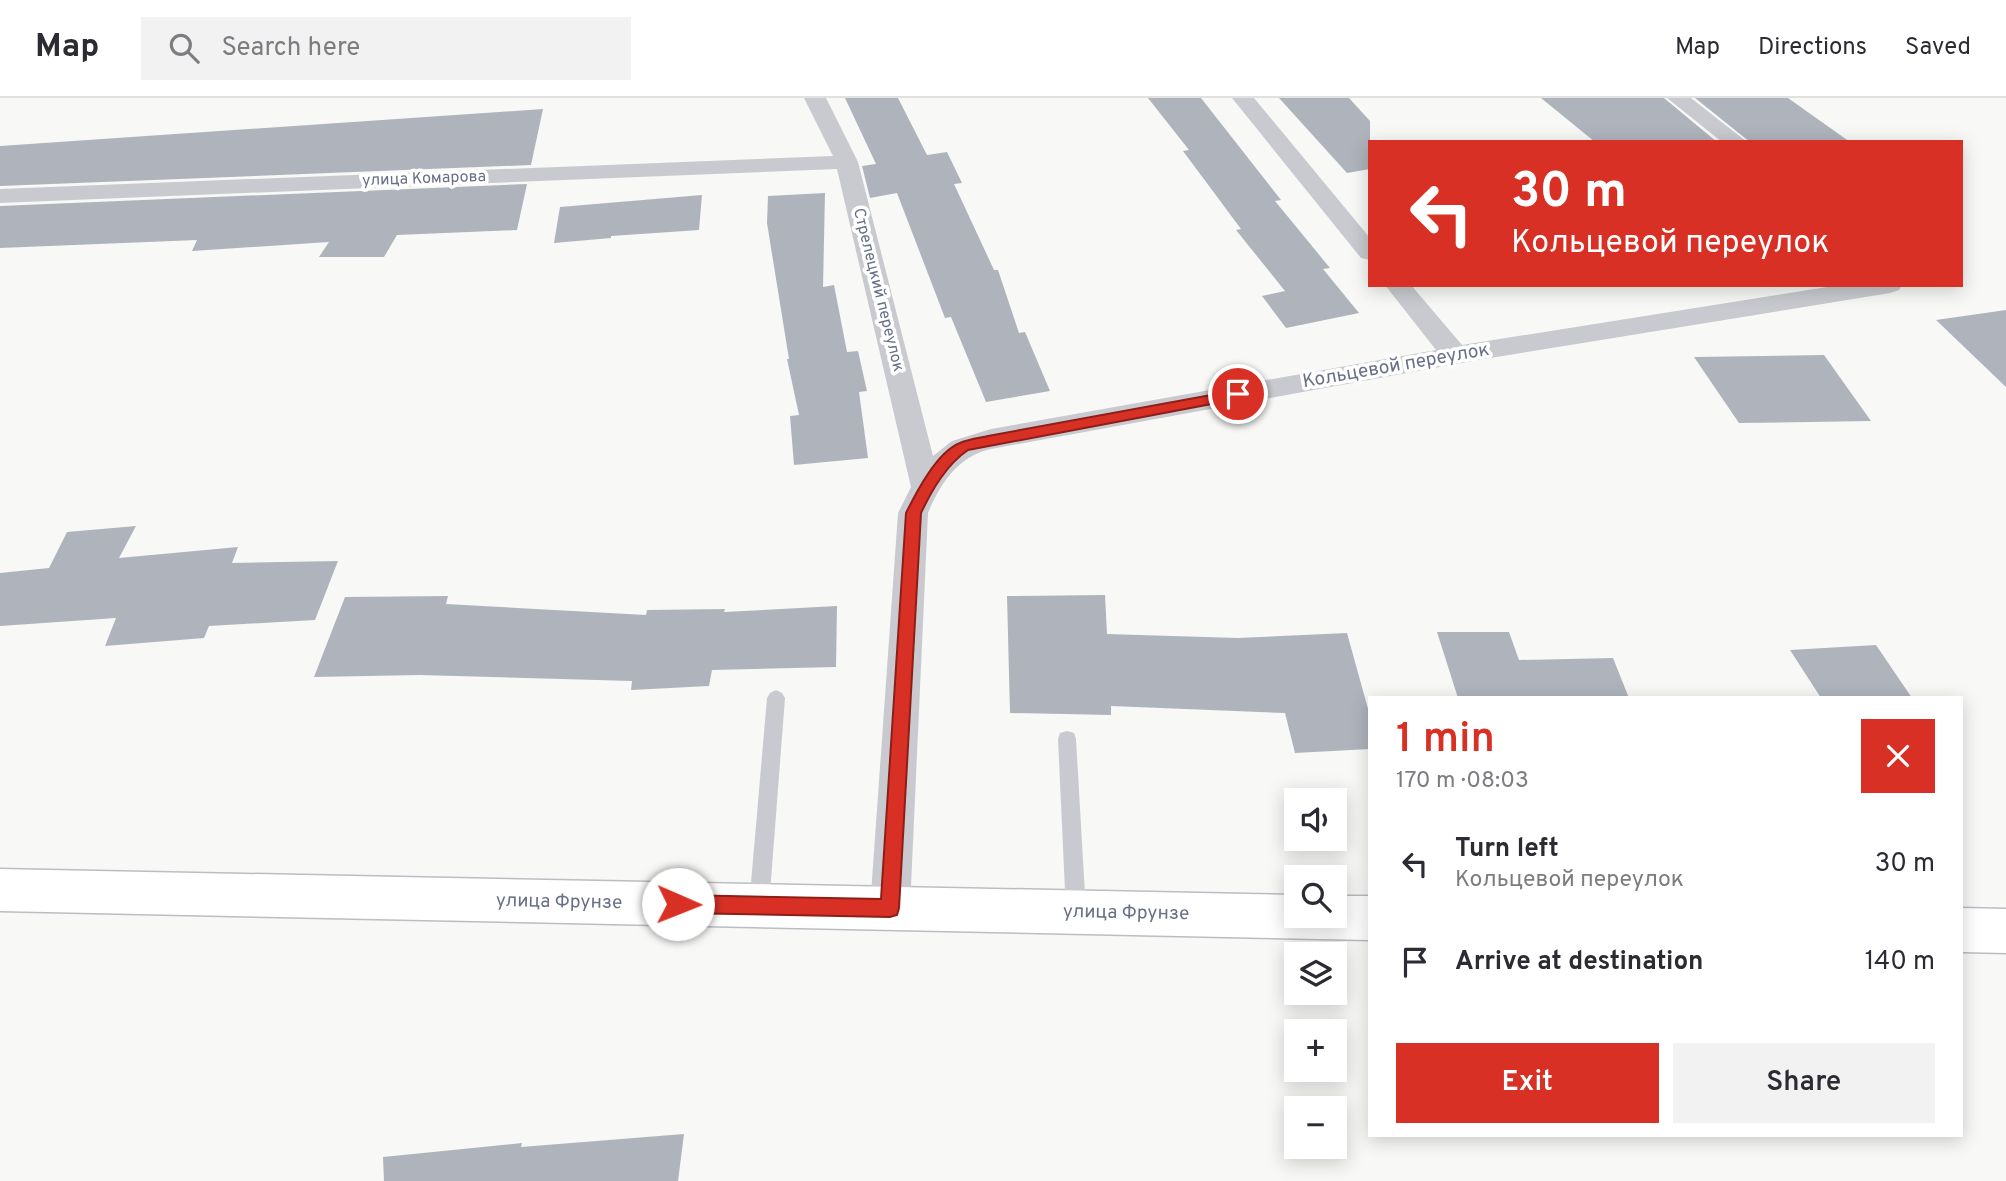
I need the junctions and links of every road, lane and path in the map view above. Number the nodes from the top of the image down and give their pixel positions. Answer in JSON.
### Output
{"nodes":[{"id":1,"x":815,"y":98,"type":"edge"},
{"id":2,"x":1243,"y":98,"type":"edge"},
{"id":3,"x":1678,"y":98,"type":"edge"},
{"id":4,"x":1733,"y":140,"type":"edge"},
{"id":5,"x":847,"y":162,"type":"junction"},
{"id":6,"x":0,"y":196,"type":"edge"},
{"id":7,"x":1368,"y":251,"type":"edge"},
{"id":8,"x":1399,"y":287,"type":"edge"},
{"id":9,"x":1878,"y":287,"type":"edge"},
{"id":10,"x":1455,"y":355,"type":"junction"},
{"id":11,"x":926,"y":488,"type":"junction"},
{"id":12,"x":776,"y":698,"type":"dead end"},
{"id":13,"x":1068,"y":739,"type":"dead end"},
{"id":14,"x":0,"y":890,"type":"edge"},
{"id":15,"x":759,"y":906,"type":"junction"},
{"id":16,"x":890,"y":908,"type":"junction"},
{"id":17,"x":1076,"y":912,"type":"junction"},
{"id":18,"x":1368,"y":918,"type":"edge"},
{"id":19,"x":1963,"y":930,"type":"edge"},
{"id":20,"x":2006,"y":931,"type":"edge"}],
"edges":[{"from":1,"to":5,"type":"street","name":"Стрелецкий переулок"},
{"from":2,"to":7,"type":"street"},
{"from":3,"to":4,"type":"street"},
{"from":5,"to":6,"type":"street","name":"улица Комарова"},
{"from":5,"to":11,"type":"street","name":"Стрелецкий переулок"},
{"from":8,"to":10,"type":"street"},
{"from":9,"to":10,"type":"street","name":"Кольцевой переулок"},
{"from":10,"to":11,"type":"street","name":"Кольцевой переулок"},
{"from":11,"to":16,"type":"street","name":"Кольцевой переулок"},
{"from":12,"to":15,"type":"lane"},
{"from":13,"to":17,"type":"lane"},
{"from":14,"to":15,"type":"street","name":"улица Фрунзе"},
{"from":15,"to":16,"type":"street","name":"улица Фрунзе"},
{"from":16,"to":17,"type":"street","name":"улица Фрунзе"},
{"from":17,"to":18,"type":"street","name":"улица Фрунзе"},
{"from":19,"to":20,"type":"street"}]}
